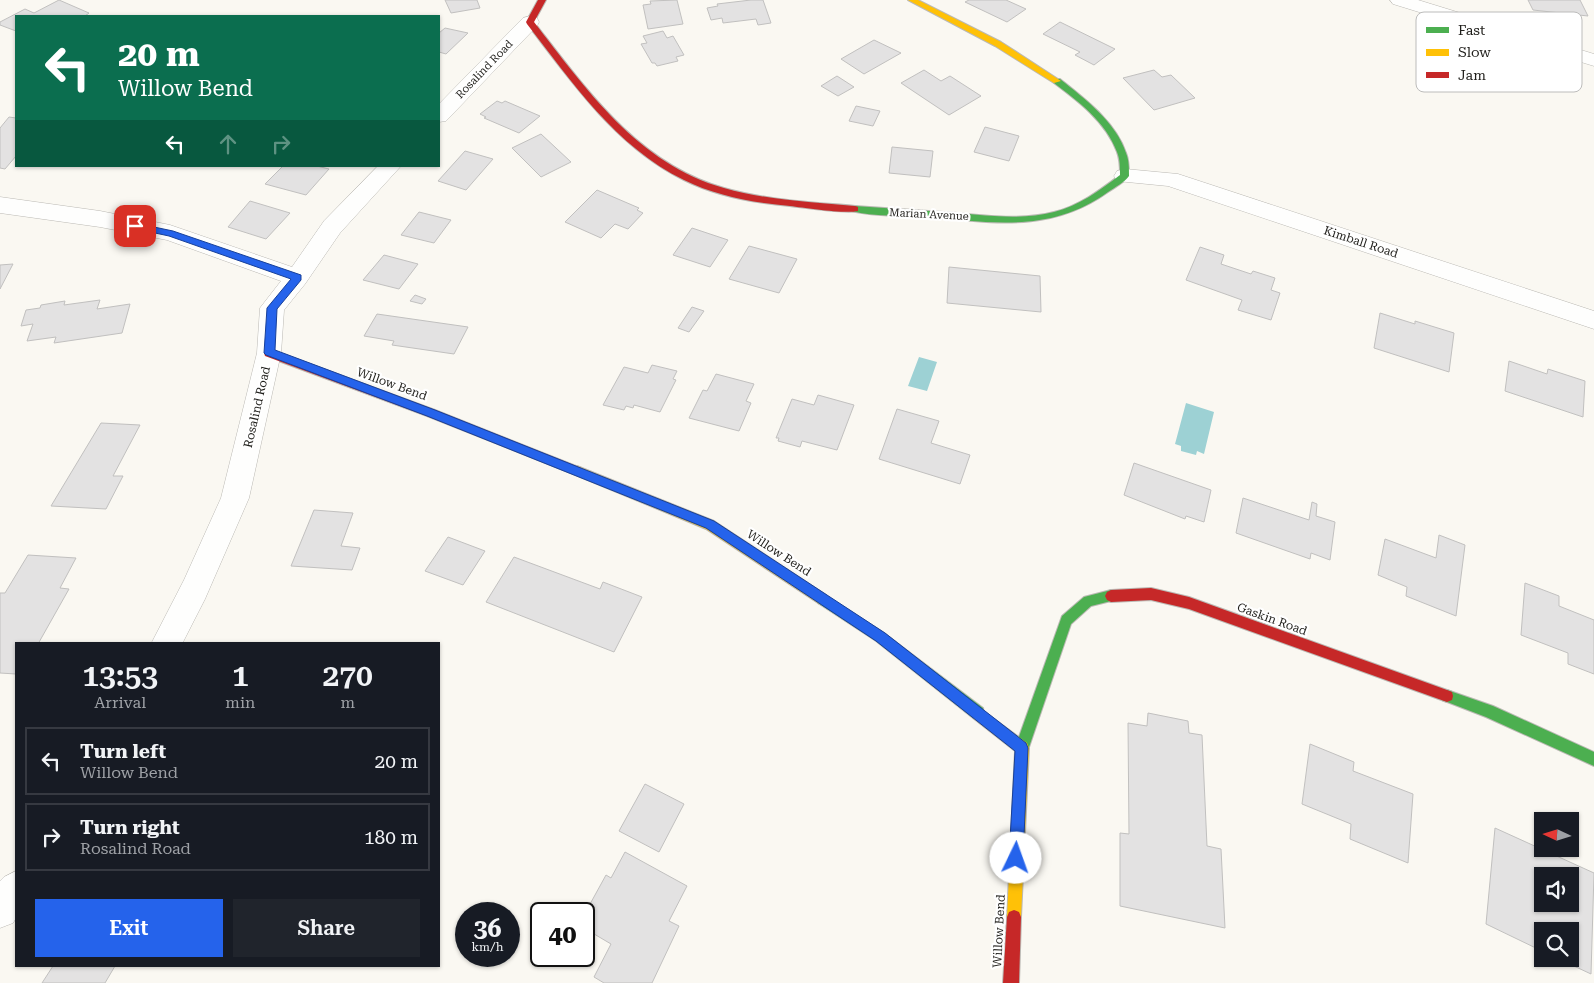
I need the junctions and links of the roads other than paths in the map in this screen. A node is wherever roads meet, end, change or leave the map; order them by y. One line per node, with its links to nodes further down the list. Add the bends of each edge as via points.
1 (542, 0): 5 (street)
2 (912, 0): 10 (street, via 1009,50 1070,91 1101,118 1122,151)
3 (1399, 0): 4 (street)
4 (1438, 12)
5 (530, 22): 8 (street, Rosalind Road); 10 (street, Marian Avenue, via 608,120 631,143 669,170 707,187 743,197 865,211 1000,219 1045,218 1074,209 1103,194)
6 (1582, 56): 7 (street)
7 (1594, 60)
8 (440, 115)
9 (389, 167): 12 (street, Rosalind Road, via 332,227)
10 (1125, 176): 13 (street, Kimball Road, via 1170,179)
11 (0, 205): 12 (street, via 170,233)
12 (297, 278): 14 (street, Rosalind Road, via 272,308)
13 (1594, 320)
14 (270, 353): 15 (street, Rosalind Road, via 235,498 195,589); 16 (street, Willow Bend, via 710,524 880,637)
15 (167, 642)
16 (1022, 748): 17 (street, Gaskin Road, via 1066,620 1088,601 1117,594 1151,594 1189,603 1488,711); 20 (street, Willow Bend)
17 (1594, 759)
18 (15, 890): 19 (street)
19 (0, 910)
20 (1010, 983)

